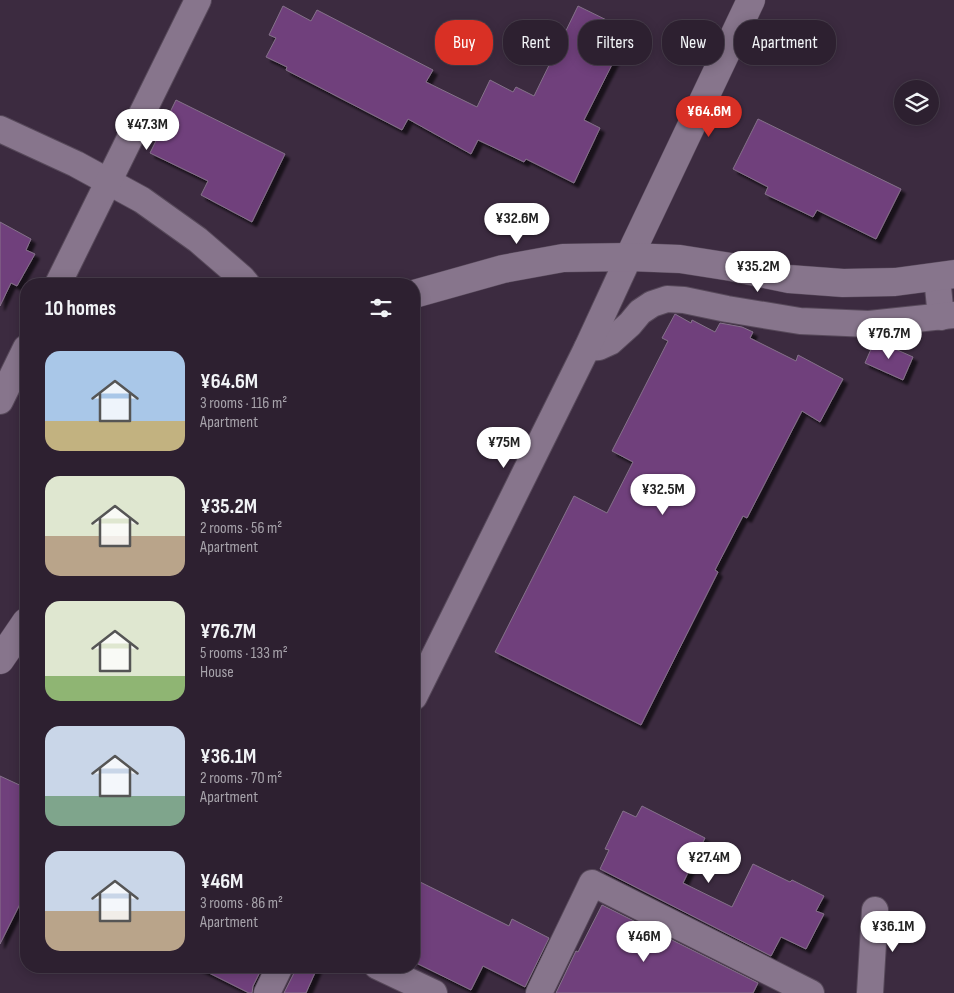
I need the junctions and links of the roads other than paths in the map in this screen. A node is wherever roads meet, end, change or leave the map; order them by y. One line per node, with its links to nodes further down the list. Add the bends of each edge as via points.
1 (198, 0): 4 (street)
2 (751, 0): 5 (street)
3 (0, 129): 4 (street)
4 (108, 182): 7 (street); 8 (street, via 142,200 198,240)
5 (629, 257): 6 (street, via 680,259 788,279 844,283); 9 (street, via 563,258 503,269); 11 (street)
6 (946, 276): 10 (street)
7 (61, 278)
8 (242, 278)
9 (420, 292)
10 (947, 316): 11 (street, via 869,324 800,321 667,299 640,312 610,342)
11 (587, 348): 16 (street)
12 (20, 360): 13 (street)
13 (0, 401)
14 (20, 631): 15 (street)
15 (0, 660)
16 (420, 686)
17 (875, 910): 24 (street)
18 (277, 973): 20 (street)
19 (392, 973): 21 (street)
20 (267, 993)
21 (434, 993)
22 (539, 993): 23 (street, via 592,883)
23 (811, 993)
24 (870, 993)

